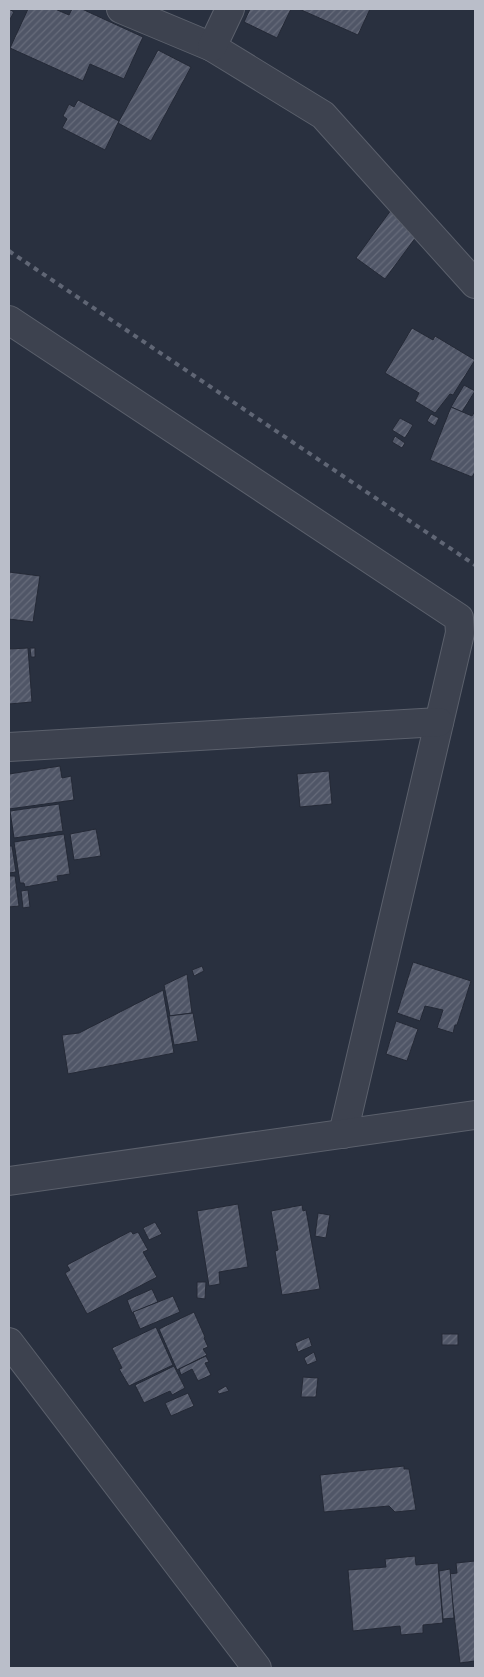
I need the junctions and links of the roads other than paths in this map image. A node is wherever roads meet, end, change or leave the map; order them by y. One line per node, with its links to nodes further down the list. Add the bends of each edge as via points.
1 (121, 9): 3 (street)
2 (230, 9): 3 (street)
3 (212, 47): 4 (street, via 323,115)
4 (475, 284)
5 (9, 320): 6 (street, via 460,618 460,633)
6 (439, 722): 7 (street); 9 (street)
7 (9, 747)
8 (475, 1115): 9 (street)
9 (343, 1134): 10 (street)
10 (9, 1181)
11 (9, 1342): 12 (street)
12 (257, 1668)

